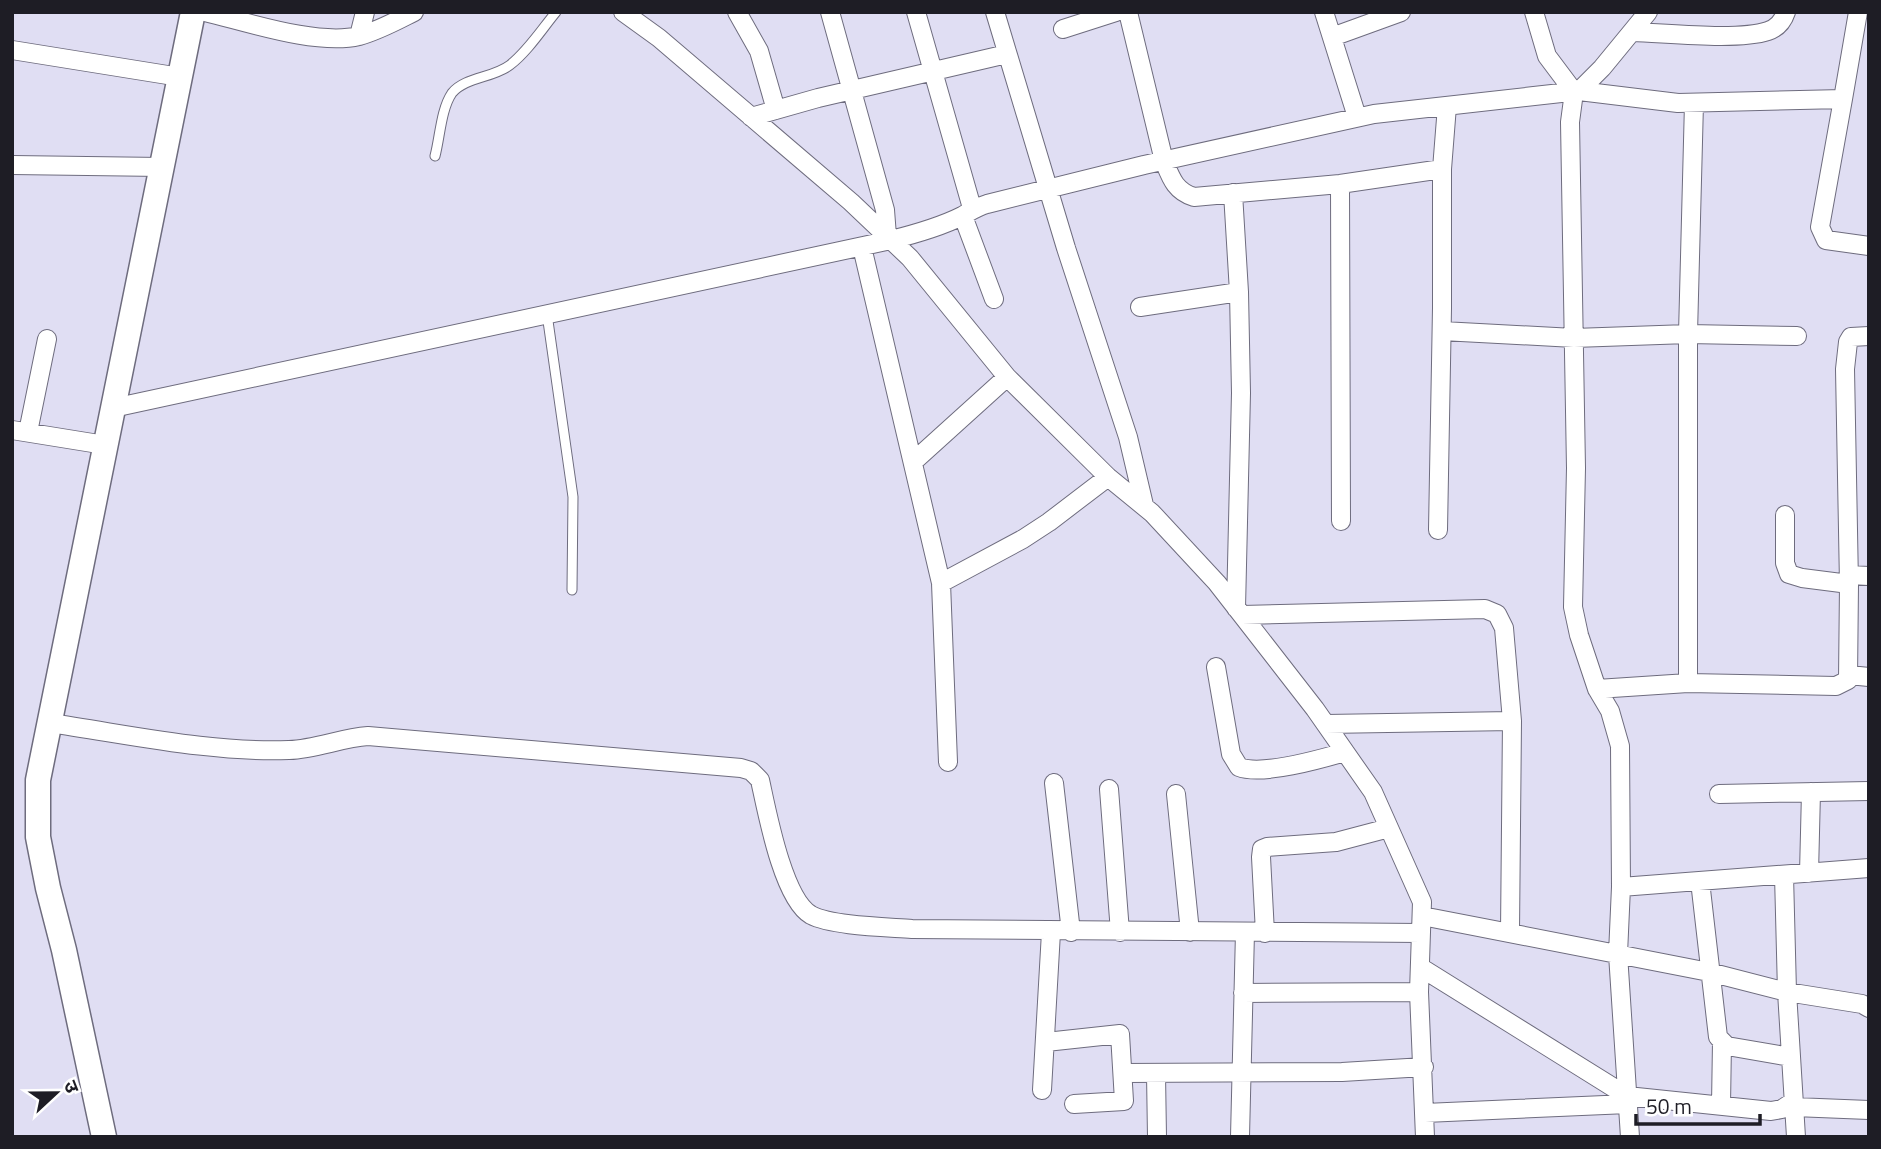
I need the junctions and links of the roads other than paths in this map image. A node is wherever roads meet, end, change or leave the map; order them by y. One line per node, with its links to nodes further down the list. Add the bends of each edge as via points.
1 (193, 12): 27 (street)
2 (205, 12): 19 (street)
3 (365, 12): 22 (street)
4 (414, 12): 22 (street)
5 (556, 12): 36 (lane, via 510,65 453,92)
6 (623, 12): 34 (street)
7 (737, 12): 33 (street, via 759,51)
8 (830, 12): 28 (street)
9 (916, 12): 26 (street)
10 (995, 12): 25 (street)
11 (1116, 12): 20 (street)
12 (1128, 12): 37 (street)
13 (1324, 12): 23 (street)
14 (1401, 12): 23 (street)
15 (1534, 12): 29 (street, via 1547,56)
16 (1648, 12): 21 (street)
17 (1786, 12): 21 (street, via 1777,26 1758,33)
18 (1858, 12): 30 (street)
19 (282, 21): 22 (street, via 313,36)
20 (1063, 29)
21 (1633, 32): 29 (street)
22 (359, 36)
23 (1332, 37): 35 (street)
24 (12, 50): 27 (street)
25 (1007, 54): 26 (street); 42 (street)
26 (934, 71): 28 (street); 44 (street)
27 (180, 77): 39 (street)
28 (852, 90): 33 (street); 45 (street)
29 (1576, 92): 31 (street); 32 (street); 56 (street, via 1570,122)
30 (1843, 99): 31 (street); 46 (street, via 1821,233 1833,243)
31 (1695, 103): 53 (street)
32 (1447, 106): 35 (street); 40 (street)
33 (776, 110): 34 (street)
34 (751, 117): 45 (street)
35 (1357, 117): 37 (street)
36 (435, 156)
37 (1164, 160): 42 (street); 43 (street, via 1173,183 1185,194)
38 (12, 165): 39 (street)
39 (162, 167): 59 (street)
40 (1442, 169): 41 (street); 52 (street)
41 (1340, 184): 43 (street); 66 (street)
42 (1049, 189): 44 (street); 64 (street, via 1128,437)
43 (1233, 193): 48 (street)
44 (967, 212): 45 (street); 49 (street)
45 (889, 238): 47 (street); 58 (street)
46 (1869, 246)
47 (862, 247): 51 (street); 62 (street)
48 (1239, 292): 50 (street); 72 (street)
49 (994, 299)
50 (1140, 307)
51 (547, 314): 59 (street); 71 (lane, via 573,497)
52 (1442, 331): 56 (street); 67 (street)
53 (1688, 334): 54 (street); 56 (street); 78 (street)
54 (1797, 336)
55 (1869, 337): 69 (street, via 1851,337 1845,369)
56 (1574, 338): 79 (street, via 1573,607)
57 (47, 339): 60 (street)
58 (1007, 377): 62 (street); 63 (street)
59 (113, 408): 61 (street)
60 (20, 431): 61 (street)
61 (105, 445): 81 (street)
62 (913, 462): 70 (street)
63 (1108, 477): 64 (street); 70 (street, via 1023,539)
64 (1144, 505): 72 (street)
65 (1785, 515): 69 (street, via 1789,574)
66 (1341, 521)
67 (1438, 530)
68 (1869, 576): 69 (street)
69 (1849, 580): 73 (street)
70 (941, 583): 84 (street)
71 (572, 590)
72 (1239, 612): 80 (street, via 1492,611 1504,628); 82 (street)
73 (1850, 635): 74 (street); 76 (street)
74 (1869, 635)
75 (1216, 667): 83 (street, via 1231,754 1239,767 1252,770 1298,764)
76 (1849, 675): 77 (street); 78 (street, via 1836,686)
77 (1869, 677)
78 (1688, 682): 79 (street)
79 (1597, 689): 96 (street, via 1610,711 1620,746)
80 (1511, 721): 82 (street); 103 (street)
81 (49, 723): 98 (street, via 263,751 368,736 741,768 760,780 783,870 792,893 811,915 912,929); 126 (street, via 38,780 38,837)
82 (1326, 724): 83 (street)
83 (1345, 752): 91 (street, via 1373,792)
84 (948, 762)
85 (1054, 783): 99 (street)
86 (1109, 789): 100 (street)
87 (1869, 791): 88 (street)
88 (1811, 792): 90 (street); 93 (street)
89 (1176, 794): 101 (street)
90 (1720, 794)
91 (1389, 828): 97 (street, via 1422,902); 104 (street, via 1336,842 1262,849)
92 (1869, 868): 93 (street)
93 (1809, 873): 94 (street)
94 (1784, 875): 95 (street); 109 (street)
95 (1700, 881): 96 (street); 107 (street)
96 (1620, 887): 105 (street)
97 (1421, 924): 103 (street); 104 (street); 106 (street)
98 (1051, 932): 99 (street); 112 (street)
99 (1071, 932): 100 (street)
100 (1120, 932): 101 (street)
101 (1190, 932): 102 (street)
102 (1245, 932): 104 (street); 110 (street)
103 (1510, 932): 105 (street)
104 (1265, 933)
105 (1618, 954): 107 (street); 120 (street)
106 (1420, 967): 108 (street); 120 (street)
107 (1709, 972): 109 (street); 113 (street, via 1716,1031)
108 (1419, 992): 110 (street); 115 (street)
109 (1787, 992): 111 (street); 114 (street)
110 (1243, 993): 117 (street)
111 (1869, 1008)
112 (1046, 1042): 116 (street, via 1120,1034); 119 (street)
113 (1722, 1042): 114 (street); 123 (street)
114 (1791, 1057): 122 (street)
115 (1424, 1067): 117 (street); 125 (street)
116 (1124, 1073): 118 (street); 121 (street, via 1124,1101)
117 (1241, 1073): 118 (street); 128 (street)
118 (1156, 1074): 127 (street)
119 (1042, 1090)
120 (1627, 1100): 123 (street); 125 (street); 130 (street)
121 (1074, 1104)
122 (1794, 1104): 123 (street, via 1771,1111); 124 (street); 131 (street)
123 (1721, 1105)
124 (1869, 1110)
125 (1425, 1113): 129 (street)
126 (104, 1137)
127 (1157, 1137)
128 (1240, 1137)
129 (1425, 1137)
130 (1630, 1137)
131 (1796, 1137)

